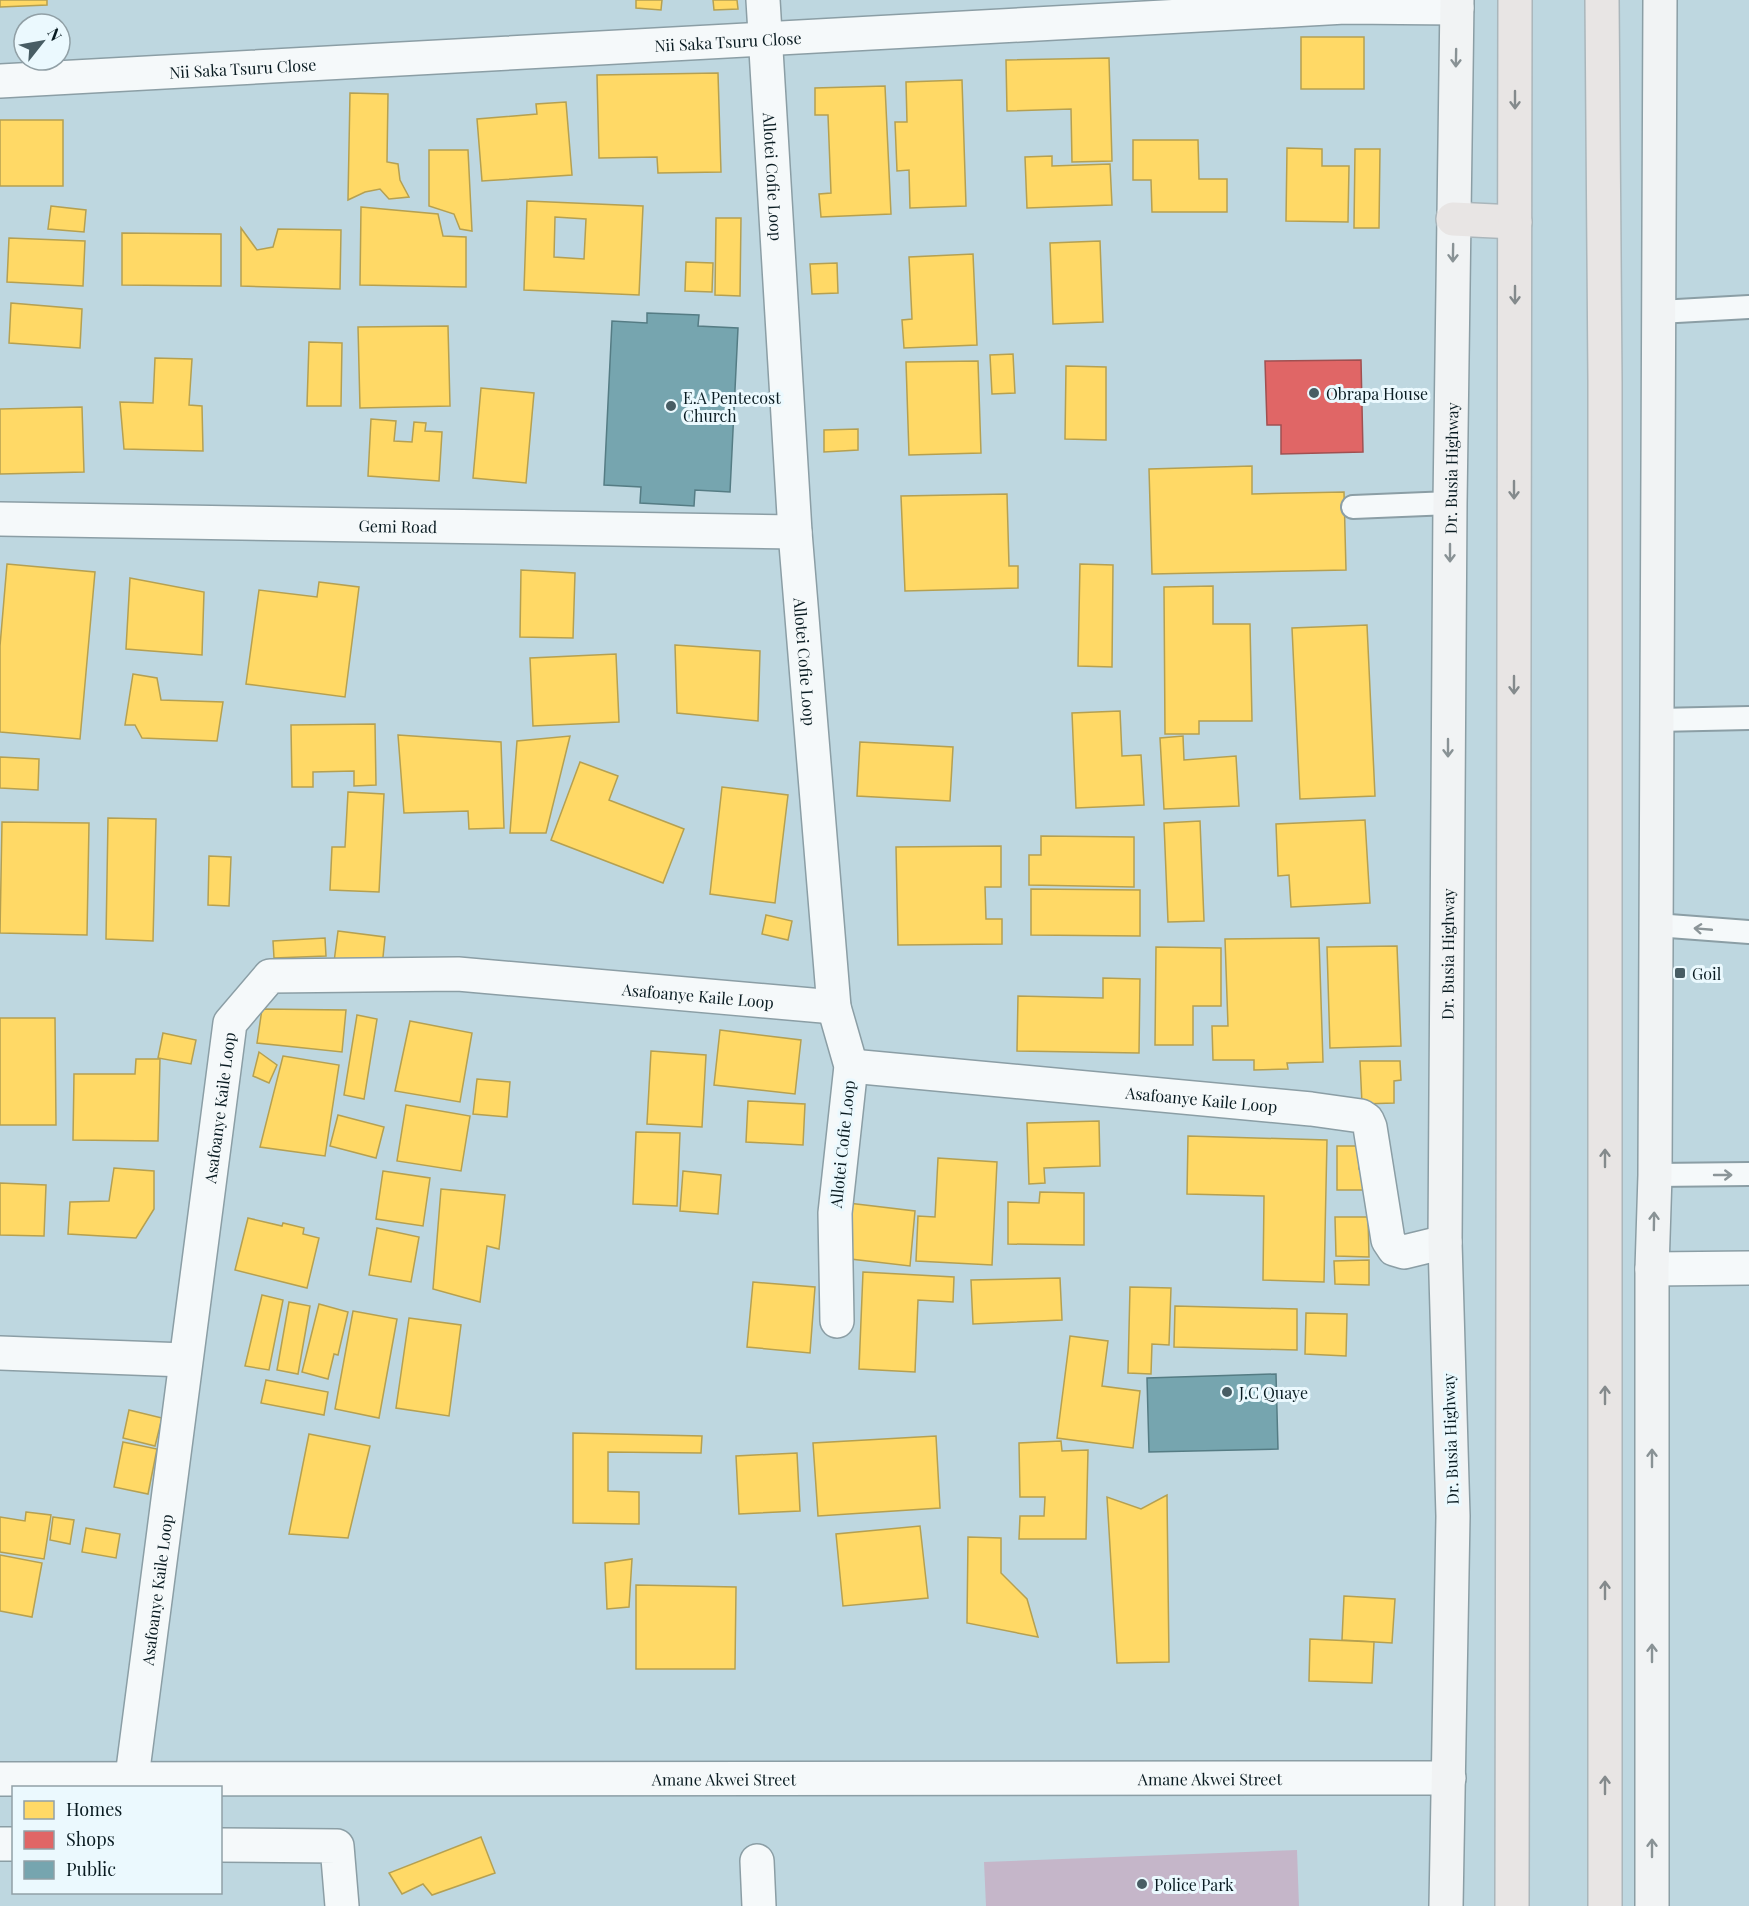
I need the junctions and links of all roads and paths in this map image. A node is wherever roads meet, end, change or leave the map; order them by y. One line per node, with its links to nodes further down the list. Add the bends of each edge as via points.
1 (763, 0): 6 (street, Allotei Cofie Loop)
2 (1515, 0): 9 (highway, one-way to 9)
3 (1602, 0): 39 (highway, one-way to 3)
4 (1660, 0): 11 (street)
5 (1457, 4): 6 (street, Nii Saka Tsuru Close); 8 (street, Dr. Busia Highway, one-way to 8)
6 (766, 38): 7 (street, Nii Saka Tsuru Close); 15 (street, Allotei Cofie Loop)
7 (0, 81)
8 (1453, 219): 9 (highway); 12 (street, Dr. Busia Highway, one-way to 12)
9 (1515, 222): 38 (highway, one-way to 38)
10 (1749, 307): 11 (lane)
11 (1659, 312): 17 (street)
12 (1450, 503): 13 (lane); 24 (street, Dr. Busia Highway, one-way to 24)
13 (1353, 507)
14 (0, 519): 15 (street, Gemi Road)
15 (795, 532): 20 (street, Allotei Cofie Loop)
16 (1749, 718): 17 (lane)
17 (1657, 720): 18 (street)
18 (1656, 925): 19 (lane, one-way to 18); 23 (street)
19 (1749, 932)
20 (834, 1007): 21 (street, Allotei Cofie Loop); 29 (street, Asafoanye Kaile Loop, via 458,974 270,976 230,1023)
21 (851, 1066): 24 (street, Asafoanye Kaile Loop, via 1361,1116 1370,1127 1388,1240 1394,1249 1404,1252); 27 (street, Allotei Cofie Loop, via 835,1213)
22 (1749, 1174): 23 (lane, one-way to 22)
23 (1655, 1175): 26 (street, one-way to 23)
24 (1445, 1242): 31 (street, Dr. Busia Highway, via 1453,1516)
25 (1749, 1268): 26 (street)
26 (1652, 1269): 40 (street, one-way to 26)
27 (837, 1321)
28 (0, 1353): 29 (street)
29 (185, 1360): 30 (street, Asafoanye Kaile Loop)
30 (132, 1778): 31 (street, Amane Akwei Street); 32 (street, Amane Akwei Street)
31 (1449, 1778): 37 (street, Dr. Busia Highway)
32 (0, 1779)
33 (222, 1845): 35 (street, via 338,1846)
34 (757, 1861): 36 (street)
35 (342, 1906)
36 (759, 1906)
37 (1446, 1906)
38 (1512, 1906)
39 (1605, 1906)
40 (1652, 1906)

